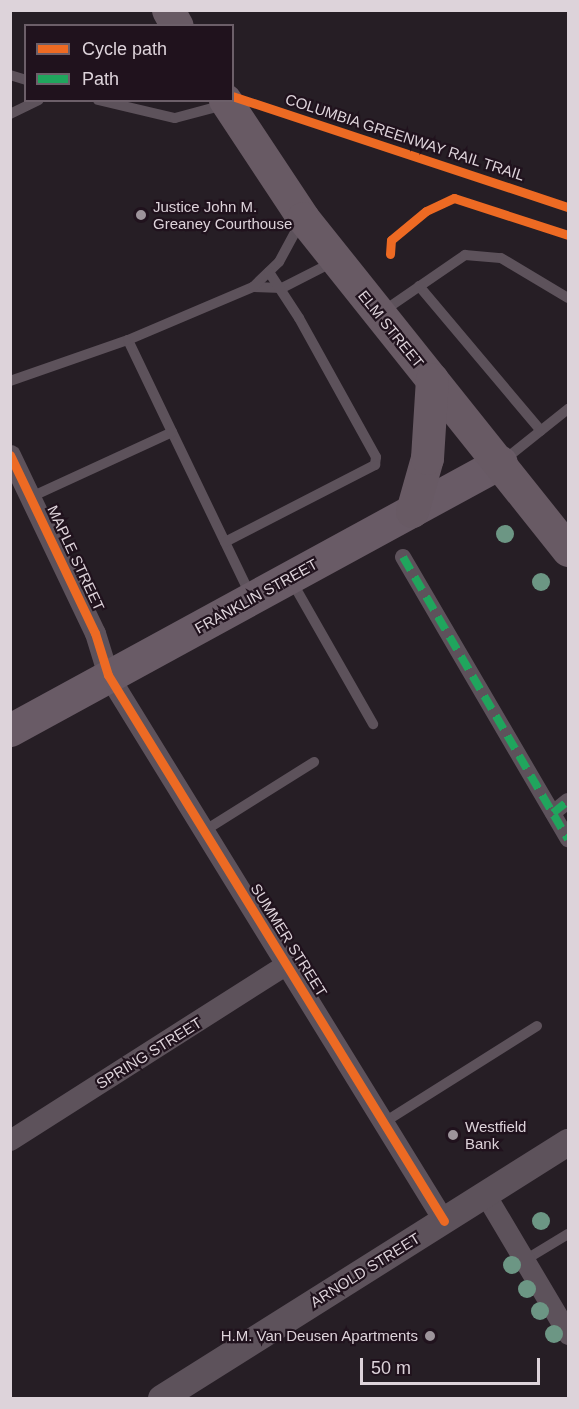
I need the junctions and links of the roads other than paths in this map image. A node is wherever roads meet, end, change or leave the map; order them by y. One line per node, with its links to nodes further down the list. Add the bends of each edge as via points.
1 (168, 10): 2 (highway)
2 (176, 24)
3 (35, 102): 6 (lane)
4 (107, 102): 5 (lane, via 175,118)
5 (226, 102): 7 (highway, ELM STREET)
6 (10, 114)
7 (303, 218): 8 (highway, ELM STREET); 9 (lane)
8 (336, 260): 12 (lane); 14 (highway, ELM STREET)
9 (268, 272): 11 (lane); 12 (lane)
10 (419, 286): 13 (lane, via 465,255 501,258); 14 (lane); 19 (lane)
11 (253, 287): 12 (lane); 15 (lane)
12 (282, 288): 25 (lane, via 376,457 375,465)
13 (568, 298)
14 (379, 314): 16 (highway, ELM STREET)
15 (128, 340): 17 (lane); 20 (lane)
16 (432, 379): 22 (highway, ELM STREET); 24 (highway, via 427,458)
17 (10, 381)
18 (568, 409): 19 (lane)
19 (541, 431): 22 (lane)
20 (172, 432): 23 (lane); 25 (lane)
21 (10, 455): 23 (street, MAPLE STREET)
22 (501, 462): 24 (main road, FRANKLIN STREET); 26 (highway, ELM STREET)
23 (31, 497): 30 (street, MAPLE STREET, via 95,633)
24 (412, 511): 28 (main road, FRANKLIN STREET)
25 (225, 542): 29 (lane)
26 (568, 550)
27 (403, 557): 35 (street)
28 (290, 577): 29 (main road, FRANKLIN STREET); 31 (lane)
29 (252, 598): 30 (main road, FRANKLIN STREET)
30 (108, 675): 32 (main road, FRANKLIN STREET); 36 (street, SUMMER STREET)
31 (373, 724)
32 (10, 730)
33 (314, 762): 36 (lane)
34 (568, 801): 35 (street)
35 (553, 813): 37 (street)
36 (204, 831): 38 (street, SUMMER STREET)
37 (568, 839)
38 (286, 964): 40 (street, SUMMER STREET); 41 (street, SPRING STREET)
39 (537, 1026): 40 (lane)
40 (383, 1123): 44 (street, SUMMER STREET)
41 (10, 1140)
42 (568, 1142): 43 (street, ARNOLD STREET)
43 (485, 1194): 44 (street, ARNOLD STREET); 46 (street)
44 (444, 1221): 48 (street, ARNOLD STREET)
45 (568, 1234): 46 (lane)
46 (525, 1260): 47 (street)
47 (568, 1334)
48 (162, 1398)

